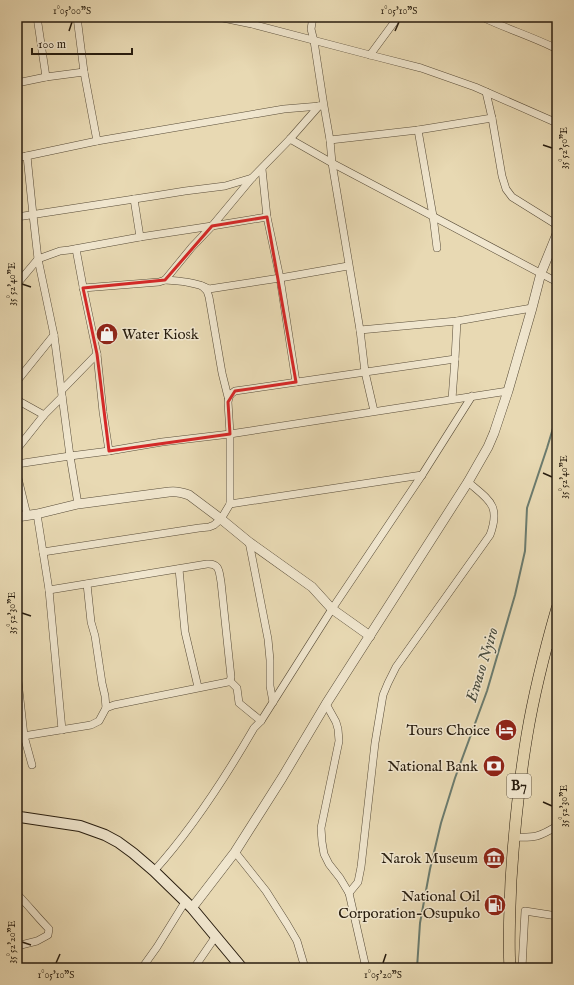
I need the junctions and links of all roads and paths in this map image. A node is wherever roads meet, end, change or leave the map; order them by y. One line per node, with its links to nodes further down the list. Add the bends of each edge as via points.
1 (37, 17): 11 (street)
2 (77, 17): 10 (street)
3 (218, 17): 7 (street)
4 (313, 17): 7 (street, via 311,29)
5 (398, 17): 9 (street)
6 (482, 17): 8 (street)
7 (314, 41): 9 (street); 14 (street)
8 (557, 49)
9 (370, 56): 13 (street, via 422,68)
10 (84, 72): 11 (street); 20 (street)
11 (46, 77): 12 (street)
12 (17, 83)
13 (486, 92): 15 (street); 16 (street)
14 (321, 106): 18 (street); 19 (street); 20 (street, via 284,109)
15 (492, 118): 17 (street); 31 (street, via 506,189 512,197)
16 (557, 123)
17 (418, 130): 19 (street); 29 (street)
18 (290, 139): 23 (street); 24 (street)
19 (330, 140): 23 (street)
20 (96, 141): 21 (street)
21 (28, 156): 22 (street); 27 (street)
22 (17, 158)
23 (332, 163): 29 (street); 38 (street)
24 (262, 169): 25 (street); 28 (street)
25 (252, 178): 26 (street, via 225,186); 32 (street)
26 (134, 199): 27 (street); 34 (street)
27 (33, 215): 30 (street); 37 (street)
28 (267, 216): 32 (street); 40 (street)
29 (433, 216): 35 (street); 39 (street)
30 (17, 217)
31 (557, 225)
32 (212, 226): 34 (street); 41 (street)
33 (557, 234): 39 (street)
34 (140, 237): 36 (street)
35 (437, 248)
36 (76, 249): 37 (street, via 60,251); 45 (street)
37 (38, 259): 43 (street); 49 (street)
38 (348, 266): 40 (street); 48 (street)
39 (541, 273): 42 (street); 46 (street)
40 (280, 278): 44 (street, via 209,289); 54 (street)
41 (165, 280): 44 (street); 45 (street)
42 (557, 282)
43 (17, 284)
44 (202, 286): 58 (street, via 209,297)
45 (83, 288): 50 (street)
46 (532, 308): 47 (street); 55 (street)
47 (457, 321): 48 (street); 51 (street)
48 (360, 330): 52 (street)
49 (54, 335): 53 (street); 56 (street)
50 (97, 354): 56 (street); 65 (street)
51 (456, 359): 52 (street); 59 (street)
52 (365, 372): 54 (street); 61 (street)
53 (17, 381)
54 (296, 382): 58 (street, via 235,391)
55 (508, 391): 57 (street); 70 (street, via 488,447)
56 (62, 394): 62 (street); 66 (street)
57 (472, 396): 59 (street); 69 (street)
58 (228, 397): 63 (street)
59 (452, 399): 61 (street)
60 (17, 400): 62 (street)
61 (374, 411): 63 (street)
62 (44, 415): 64 (street)
63 (230, 434): 65 (street); 72 (street)
64 (17, 449)
65 (109, 451): 66 (street)
66 (70, 456): 67 (street); 71 (street)
67 (17, 464)
68 (17, 474): 74 (street)
69 (422, 474): 72 (street); 83 (street)
70 (468, 482): 84 (street); 102 (street, via 492,505 495,517 492,528 396,667 388,683 383,696 375,743 361,867 358,882)
71 (78, 504): 73 (street); 76 (street, via 178,491 188,495)
72 (230, 504): 76 (street)
73 (37, 514): 74 (street); 78 (street)
74 (27, 515): 75 (street)
75 (17, 517)
76 (221, 519): 77 (street); 78 (street, via 209,527)
77 (249, 542): 83 (street, via 312,587); 89 (street, via 268,639)
78 (43, 552): 81 (street)
79 (179, 569): 80 (street); 87 (street, via 212,564 218,568); 88 (street, via 185,632)
80 (87, 584): 81 (street); 91 (street)
81 (49, 590): 93 (street)
82 (557, 608): 85 (highway, B7)
83 (332, 609): 84 (street); 89 (street)
84 (370, 636): 90 (street)
85 (552, 645): 98 (highway, B7, via 535,696 527,734)
86 (17, 672): 94 (street)
87 (230, 681): 88 (street); 92 (street, via 237,688 238,703)
88 (198, 687): 91 (street)
89 (273, 702): 92 (street)
90 (326, 704): 99 (street); 102 (street, via 336,722 339,740 322,828 322,842 329,864)
91 (106, 708): 93 (street, via 99,721 91,726)
92 (261, 721): 100 (street, via 184,836)
93 (62, 730): 94 (street)
94 (21, 737): 95 (street)
95 (32, 765)
96 (18, 818): 100 (main road, via 80,826 105,835 133,853)
97 (557, 826): 98 (street, via 538,836)
98 (514, 837): 112 (highway, B7, via 509,934)
99 (235, 852): 103 (street); 110 (street, via 266,891 287,924 297,941)
100 (154, 871): 103 (main road)
101 (17, 894): 106 (street, via 49,930 48,936)
102 (349, 894): 111 (street)
103 (189, 905): 105 (main road); 107 (street)
104 (557, 916): 113 (street, via 525,912)
105 (216, 936): 108 (street); 109 (main road)
106 (17, 946)
107 (142, 968)
108 (194, 968)
109 (242, 968)
110 (305, 968)
111 (366, 968)
112 (510, 968)
113 (522, 968)

